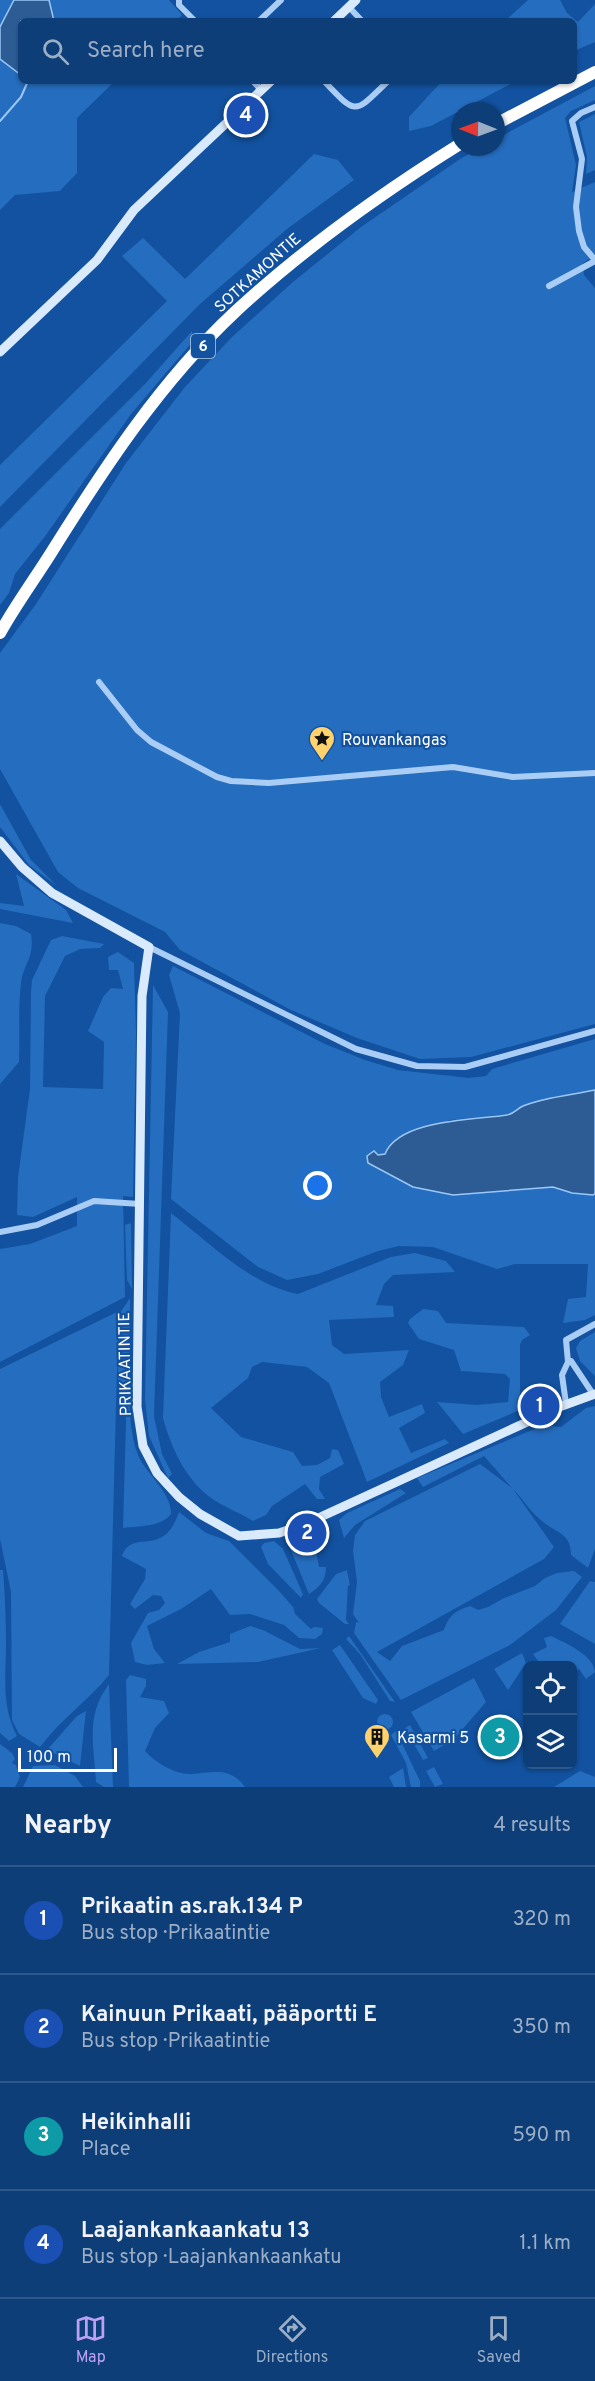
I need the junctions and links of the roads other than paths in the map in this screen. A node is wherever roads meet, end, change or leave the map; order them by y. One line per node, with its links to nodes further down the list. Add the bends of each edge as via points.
1 (179, 0): 5 (street)
2 (281, 0): 6 (street)
3 (356, 0): 4 (street)
4 (349, 7): 7 (street); 8 (street)
5 (192, 18)
6 (262, 18)
7 (337, 18)
8 (359, 18)
9 (595, 72): 10 (highway)
10 (577, 81)
11 (256, 84): 16 (street)
12 (268, 84): 16 (street)
13 (327, 84): 14 (street, via 347,106 355,109)
14 (385, 84)
15 (572, 84): 18 (highway)
16 (261, 90): 22 (street, via 134,210 96,260)
17 (595, 107): 20 (street, via 581,112 572,121 582,159 577,186 578,220 584,247)
18 (505, 119)
19 (451, 150): 23 (highway, SOTKAMONTIE / 6, via 319,240 226,321 171,382 111,461)
20 (595, 261): 21 (street)
21 (549, 286)
22 (0, 352)
23 (12, 612): 24 (highway, SOTKAMONTIE / 6); 25 (highway, SOTKAMONTIE / 6)
24 (0, 624)
25 (0, 633)
26 (99, 682): 27 (street, via 151,742 231,781 269,783 453,767 513,777)
27 (595, 773)
28 (0, 841): 29 (street, via 52,893)
29 (148, 947): 30 (street, via 356,1049 417,1066 465,1067); 31 (street, PRIKAATINTIE, via 142,996)
30 (595, 1031)
31 (140, 1204): 32 (street, via 94,1201 37,1225); 36 (street, PRIKAATINTIE, via 137,1407 144,1446 157,1473 179,1497 239,1536 279,1533 303,1525)
32 (0, 1232)
33 (595, 1324): 34 (street, via 566,1340)
34 (568, 1362): 35 (street, via 579,1369); 36 (street, via 562,1375)
35 (594, 1394): 36 (street, PRIKAATINTIE)
36 (566, 1404)

